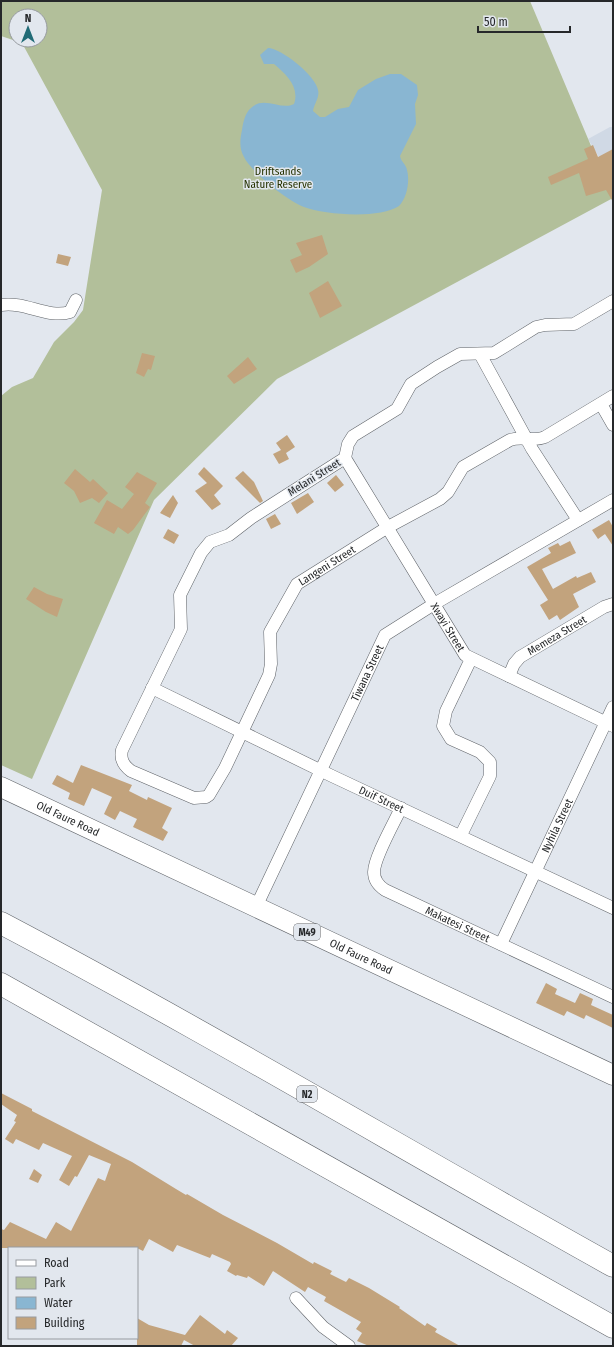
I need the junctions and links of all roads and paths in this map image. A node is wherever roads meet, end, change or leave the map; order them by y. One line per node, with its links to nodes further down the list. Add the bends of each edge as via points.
1 (76, 300): 3 (street, via 70,312 59,315 26,306)
2 (613, 301): 4 (street, Melani Street, via 574,324 536,327 499,351)
3 (1, 306)
4 (480, 354): 8 (street); 9 (street, Melani Street, via 460,354 413,382 397,409 352,438)
5 (613, 396): 6 (street, Langeni Street)
6 (601, 404): 7 (street); 8 (street, Langeni Street, via 545,437)
7 (613, 425)
8 (527, 439): 11 (street); 12 (street, Langeni Street, via 510,440 465,465 445,496)
9 (345, 458): 12 (street, Xwayi Street); 17 (street, Melani Street, via 229,535 207,545 194,564 181,593 181,629)
10 (613, 500): 11 (street, Tiwana Street)
11 (578, 520): 13 (street, Tiwana Street)
12 (388, 527): 13 (street, Xwayi Street); 20 (street, Langeni Street, via 297,584 271,629 269,675)
13 (434, 604): 15 (street, Xwayi Street, via 460,649); 22 (street, Tiwana Street, via 385,635)
14 (613, 604): 16 (street, Memeza Street, via 520,657)
15 (471, 659): 16 (street, Xwayi Street); 25 (street, via 446,711 443,726 451,739 480,752 490,762 490,776)
16 (509, 676): 19 (street, Xwayi Street)
17 (152, 688): 20 (street, Duif Street); 21 (street, Melani Street, via 122,750)
18 (613, 708): 19 (street, Nyhila Street)
19 (609, 724): 26 (street, Nyhila Street)
20 (242, 731): 21 (street, Langeni Street, via 212,791 206,797 194,798 131,771); 22 (street, Duif Street)
21 (123, 762)
22 (321, 770): 24 (street, Duif Street); 27 (street, Tiwana Street)
23 (1, 787): 27 (main road, Old Faure Road / M49)
24 (401, 808): 25 (street, Duif Street); 30 (street, Makatesi Street, via 376,863 375,877 379,886)
25 (461, 835): 26 (street, Duif Street)
26 (535, 872): 28 (street, Duif Street); 30 (street, Nyhila Street)
27 (256, 907): 33 (main road, Old Faure Road / M49)
28 (613, 908)
29 (1, 923): 34 (highway, N2)
30 (501, 944): 32 (street, Makatesi Street)
31 (1, 984): 36 (highway)
32 (613, 997)
33 (613, 1075)
34 (613, 1266)
35 (296, 1298): 37 (street, via 323,1327)
36 (613, 1327)
37 (349, 1346)

